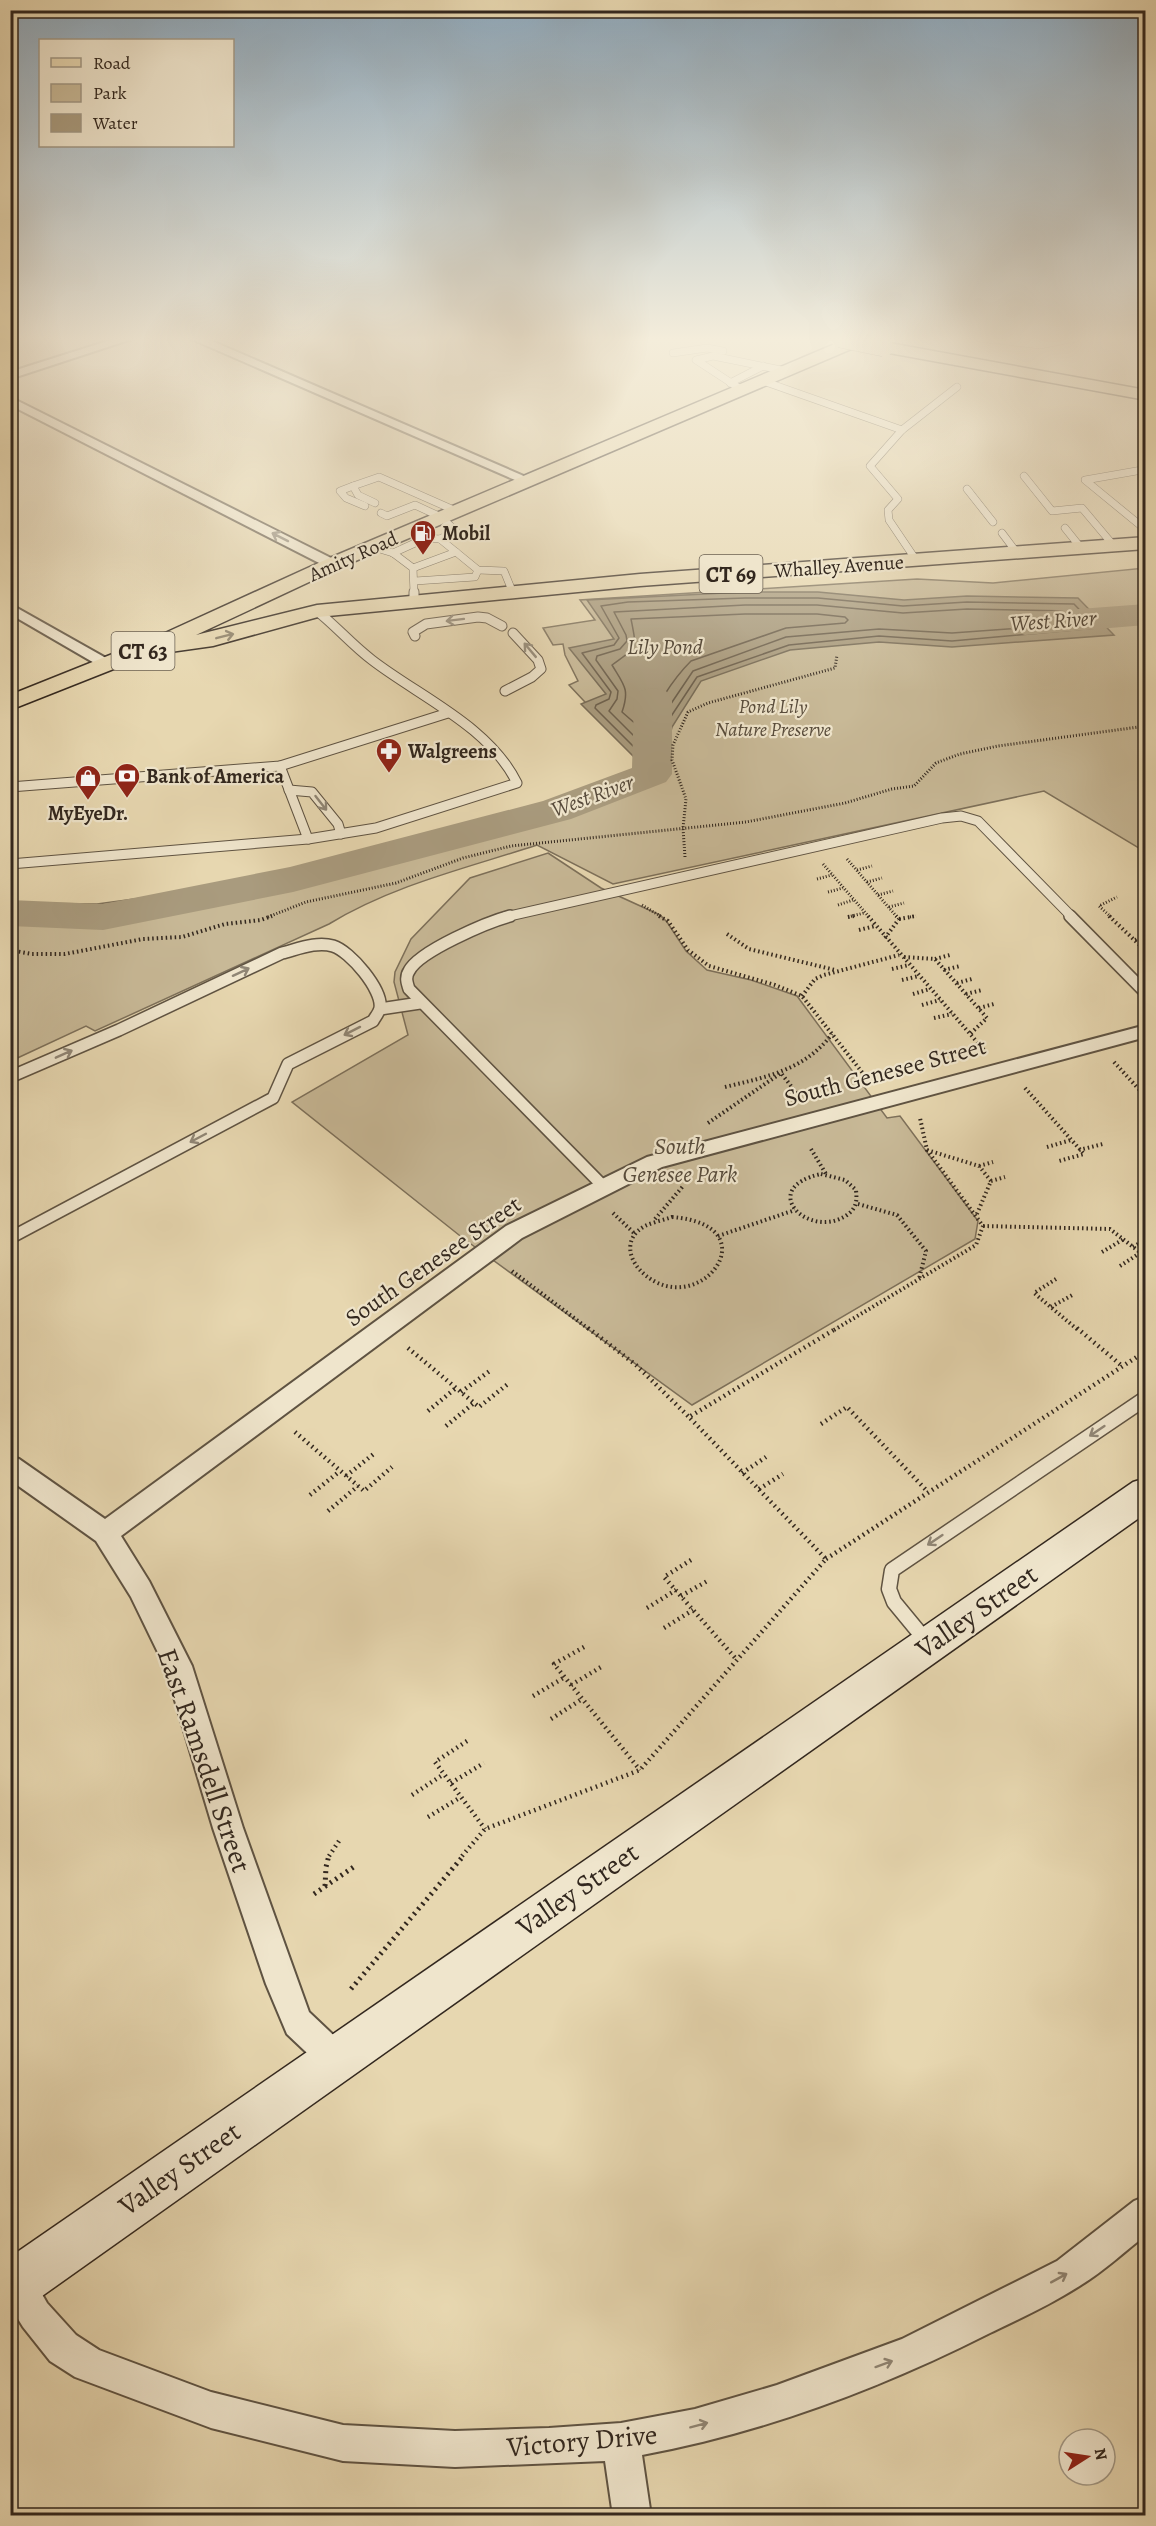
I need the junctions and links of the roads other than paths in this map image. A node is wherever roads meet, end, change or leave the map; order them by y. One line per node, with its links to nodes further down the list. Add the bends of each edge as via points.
1 (119, 456): 29 (street, one-way to 1)
2 (470, 456): 8 (street)
3 (581, 456): 8 (main road, Amity Road / CT 63)
4 (879, 456): 28 (lane, via 870,466 898,499 888,510 890,520)
5 (1146, 473): 18 (lane, via 1142,470 1085,480)
6 (1024, 476): 22 (lane, via 1054,514 1082,508)
7 (371, 480): 9 (lane); 11 (lane, via 366,488); 15 (lane, via 380,477)
8 (527, 480): 15 (main road, Amity Road / CT 63)
9 (353, 486): 12 (lane, via 358,495); 13 (lane, via 340,491)
10 (967, 489): 16 (lane)
11 (384, 499)
12 (375, 502)
13 (365, 506)
14 (381, 513): 15 (lane, via 387,516 415,505)
15 (449, 514): 20 (lane, via 446,524 456,531); 23 (main road, Amity Road / CT 63)
16 (993, 522)
17 (1065, 528): 24 (lane)
18 (1146, 530)
19 (1002, 533): 27 (lane)
20 (440, 539): 25 (lane); 26 (lane, via 426,538)
21 (1146, 543): 22 (main road, Whalley Avenue / CT 69)
22 (1114, 546): 24 (main road, Whalley Avenue / CT 69)
23 (373, 547): 26 (lane); 29 (main road, Amity Road / CT 63)
24 (1081, 548): 27 (main road, Whalley Avenue / CT 69)
25 (456, 552): 30 (lane); 31 (lane)
26 (393, 553): 30 (lane)
27 (1017, 553): 28 (main road, Whalley Avenue / CT 69)
28 (916, 560): 34 (main road, Whalley Avenue / CT 69)
29 (332, 564): 33 (main road, Amity Road / CT 63)
30 (413, 568): 32 (lane)
31 (478, 570): 32 (lane, via 475,577); 34 (lane, via 504,571)
32 (415, 581): 35 (lane)
33 (273, 593): 37 (main road, Whalley Avenue / CT 69); 41 (main road, Whalley Avenue / CT 63)
34 (513, 593): 35 (main road, Whalley Avenue / CT 69)
35 (414, 602): 37 (main road, Whalley Avenue / CT 69)
36 (10, 608): 42 (street)
37 (317, 611): 41 (main road, Whalley Avenue / CT 63, one-way to 37, via 213,639); 45 (lane, via 372,660)
38 (502, 626): 40 (lane, one-way to 40, via 487,618 468,618 426,624 413,632)
39 (513, 633): 43 (lane, one-way to 39, via 542,669)
40 (415, 636)
41 (147, 649): 42 (main road, Whalley Avenue / CT 63)
42 (108, 665): 44 (main road, Whalley Avenue / CT 63)
43 (505, 691)
44 (10, 703)
45 (448, 713): 46 (lane); 49 (lane, via 514,772 517,783 375,828)
46 (280, 766): 47 (lane); 48 (lane)
47 (10, 787)
48 (290, 790): 49 (lane, one-way to 49, via 312,792 338,824); 50 (lane)
49 (341, 834): 50 (lane)
50 (308, 839): 51 (lane)
51 (10, 864)
52 (1146, 993): 53 (lane, via 978,821 961,816 508,916 424,956 410,967 406,978 410,992)
53 (420, 1003): 54 (lane); 57 (lane)
54 (380, 1009): 56 (lane, one-way to 54, via 282,953 311,946 334,946 350,957 365,973); 58 (lane, one-way to 58, via 373,1021 288,1064 273,1098)
55 (1146, 1030): 57 (street, South Genesee Street, via 655,1162)
56 (10, 1077)
57 (604, 1187): 62 (street, South Genesee Street, via 514,1232)
58 (10, 1238)
59 (1146, 1398): 63 (lane, one-way to 63, via 892,1570 889,1589 894,1602)
60 (10, 1466): 62 (street, East Ramsdell Street)
61 (1146, 1493): 63 (street, Valley Street)
62 (105, 1533): 64 (street, East Ramsdell Street, via 140,1589 178,1666 228,1828 298,2023)
63 (928, 1644): 64 (street, Valley Street)
64 (336, 2058): 66 (street, Valley Street)
65 (1146, 2213): 67 (street, Victory Drive, one-way to 65, via 694,2427 777,2403 910,2354 1069,2272)
66 (14, 2285): 67 (street, Victory Drive, via 63,2348 88,2364 211,2410 343,2443 455,2449)
67 (621, 2441): 68 (street)
68 (632, 2516)

